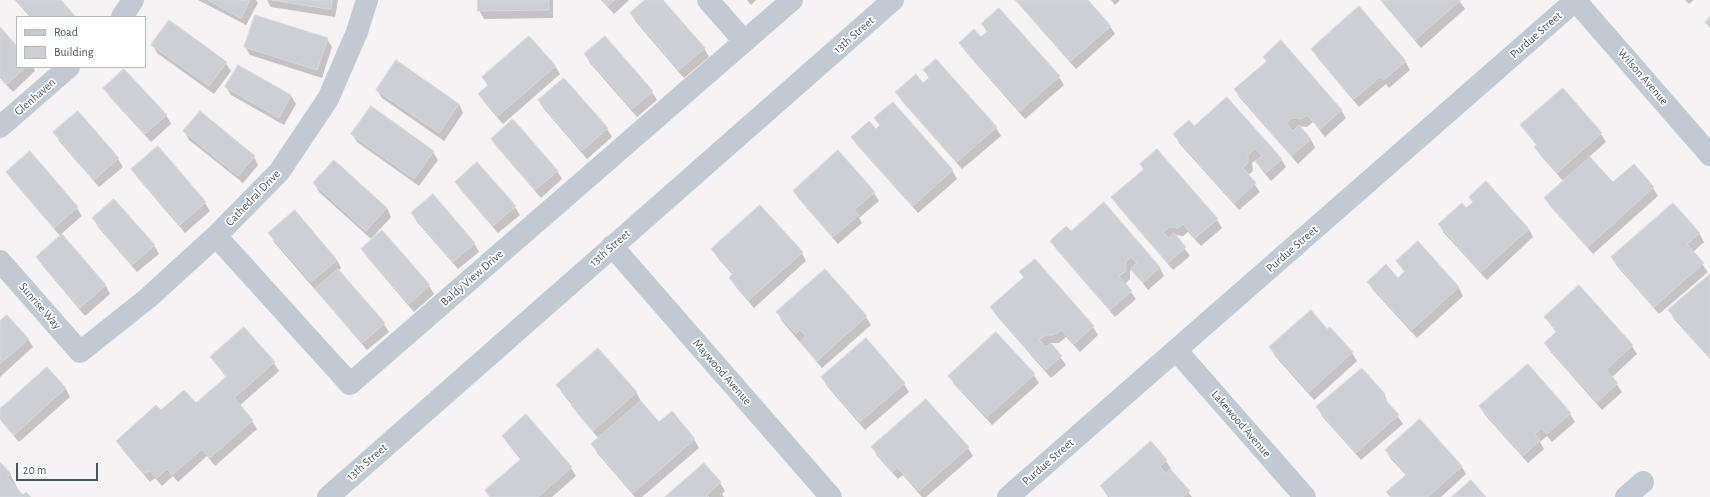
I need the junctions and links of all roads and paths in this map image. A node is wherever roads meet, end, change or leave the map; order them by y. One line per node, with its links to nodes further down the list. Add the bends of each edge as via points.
1 (133, 0): 7 (street)
2 (367, 0): 12 (street, Cathedral Drive, via 357,32 328,99 279,172)
3 (708, 0): 8 (street)
4 (792, 0): 8 (street)
5 (893, 0): 13 (street, 13th Street)
6 (1575, 0): 11 (street, Wilson Avenue); 15 (street, Purdue Street)
7 (123, 16)
8 (744, 41): 12 (street, Baldy View Drive, via 350,384)
9 (68, 68): 10 (street, Glenhaven)
10 (0, 127)
11 (1710, 155)
12 (216, 236): 16 (street, Cathedral Drive, via 148,298)
13 (612, 246): 18 (street, 13th Street); 19 (street, Maywood Avenue)
14 (0, 260): 16 (street, Sunrise Way)
15 (1176, 350): 20 (street, Purdue Street); 21 (street, Lakewood Avenue)
16 (80, 352)
17 (1643, 482): 22 (street)
18 (328, 497)
19 (831, 497)
20 (1008, 497)
21 (1306, 497)
22 (1626, 497)

